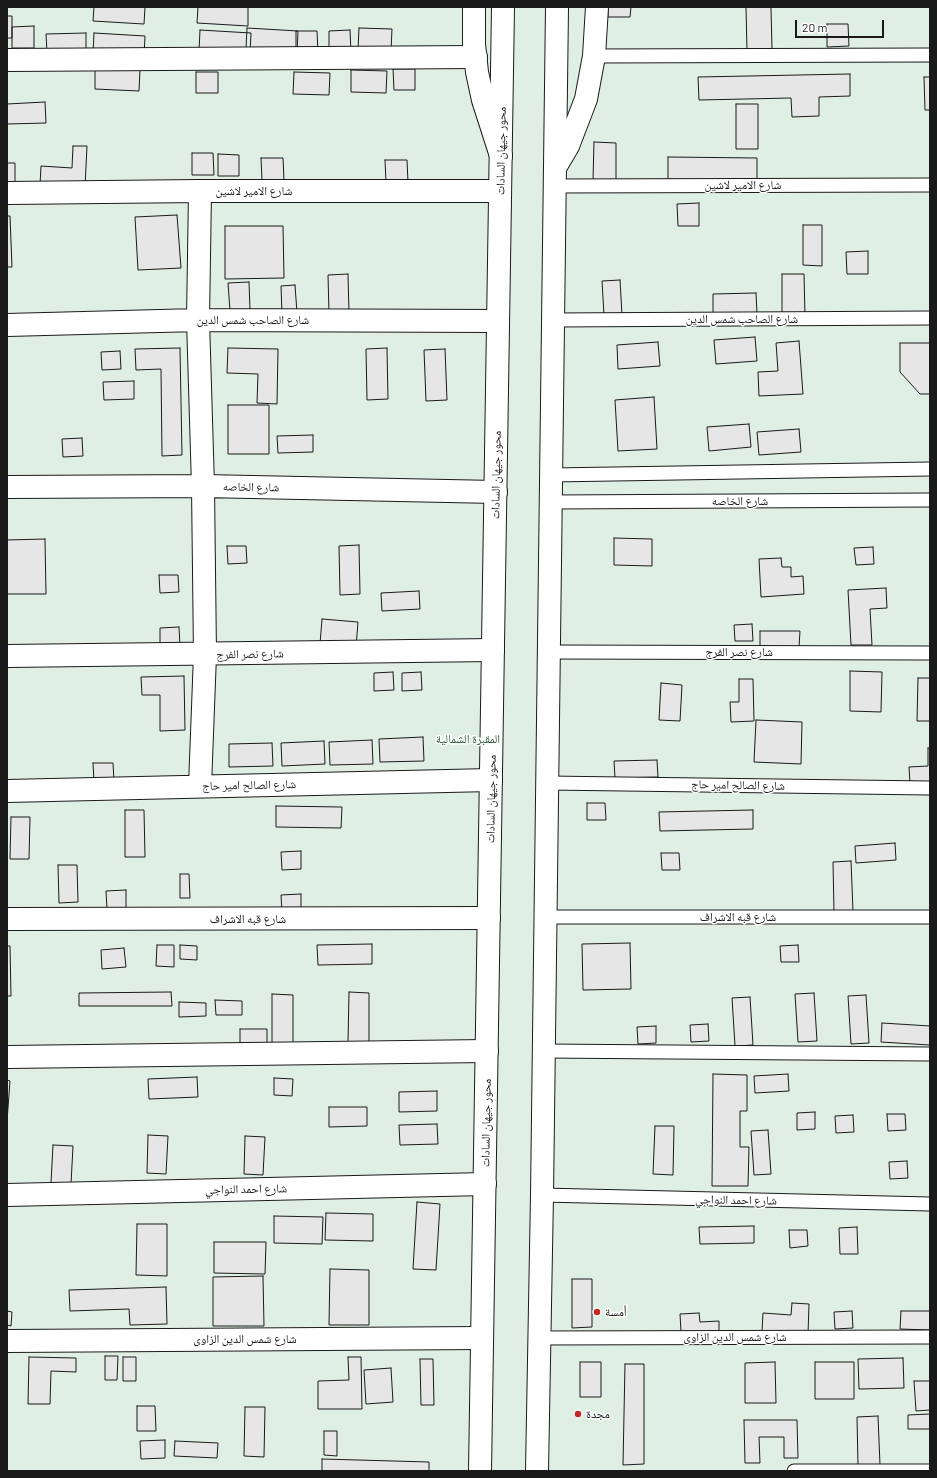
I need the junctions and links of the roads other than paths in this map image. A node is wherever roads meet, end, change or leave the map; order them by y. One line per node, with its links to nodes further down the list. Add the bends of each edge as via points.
1 (474, 7): 7 (main road)
2 (503, 7): 9 (main road, محور جيهان السادات)
3 (557, 7): 10 (main road)
4 (597, 7): 6 (main road)
5 (930, 55): 6 (lane)
6 (594, 56): 10 (main road, via 586,99)
7 (476, 58): 8 (main road); 9 (main road, via 483,100)
8 (7, 60)
9 (501, 156): 13 (main road, محور جيهان السادات)
10 (555, 177): 11 (lane, شارع الامير لاشين); 17 (main road)
11 (930, 185)
12 (200, 191): 13 (main road, شارع الامير لاشين); 14 (main road, شارع الامير لاشين); 16 (main road)
13 (500, 191): 18 (main road, محور جيهان السادات)
14 (7, 193)
15 (930, 318): 17 (lane, شارع الصاحب شمس الدين)
16 (198, 320): 18 (main road, شارع الصاحب شمس الدين); 19 (main road, شارع الصاحب شمس الدين); 22 (main road)
17 (553, 320): 21 (main road)
18 (498, 321): 24 (main road, محور جيهان السادات)
19 (7, 325)
20 (930, 469): 21 (lane)
21 (551, 475): 26 (main road)
22 (203, 486): 23 (main road, شارع الخاصه); 24 (main road, شارع الخاصه); 30 (main road)
23 (7, 487)
24 (496, 492): 27 (main road, محور جيهان السادات)
25 (930, 500): 26 (lane, شارع الخاصه)
26 (551, 502): 28 (main road)
27 (493, 650): 30 (main road, شارع نصر الفرج); 32 (main road, محور جيهان السادات)
28 (549, 652): 29 (lane, شارع نصر الفرج); 33 (main road)
29 (930, 653)
30 (205, 655): 31 (main road, شارع نصر الفرج); 34 (main road)
31 (7, 656)
32 (491, 780): 34 (main road, شارع الصالح امير حاج); 39 (main road, محور جيهان السادات)
33 (547, 783): 35 (lane, شارع الصالح امير حاج); 38 (main road)
34 (200, 786): 36 (main road, شارع الصالح امير حاج)
35 (930, 788)
36 (7, 791)
37 (930, 916): 38 (lane, شارع قبه الاشراف)
38 (545, 917): 42 (main road)
39 (489, 918): 40 (main road, شارع قبه الاشراف); 41 (main road, محور جيهان السادات)
40 (7, 920)
41 (487, 1051): 44 (main road); 45 (main road, محور جيهان السادات)
42 (543, 1052): 43 (lane); 47 (main road)
43 (930, 1054)
44 (7, 1057)
45 (485, 1184): 46 (main road, شارع احمد النواجي); 50 (main road, محور جيهان السادات)
46 (7, 1195)
47 (542, 1196): 48 (lane, شارع احمد النواجي); 51 (main road)
48 (930, 1204)
49 (930, 1337): 51 (lane, شارع شمس الدين الزاوى)
50 (482, 1338): 52 (main road, شارع شمس الدين الزاوى); 53 (main road, محور جيهان السادات)
51 (539, 1338): 54 (main road)
52 (7, 1340)
53 (480, 1471)
54 (537, 1471)
55 (794, 1471): 56 (lane)
56 (930, 1471)

